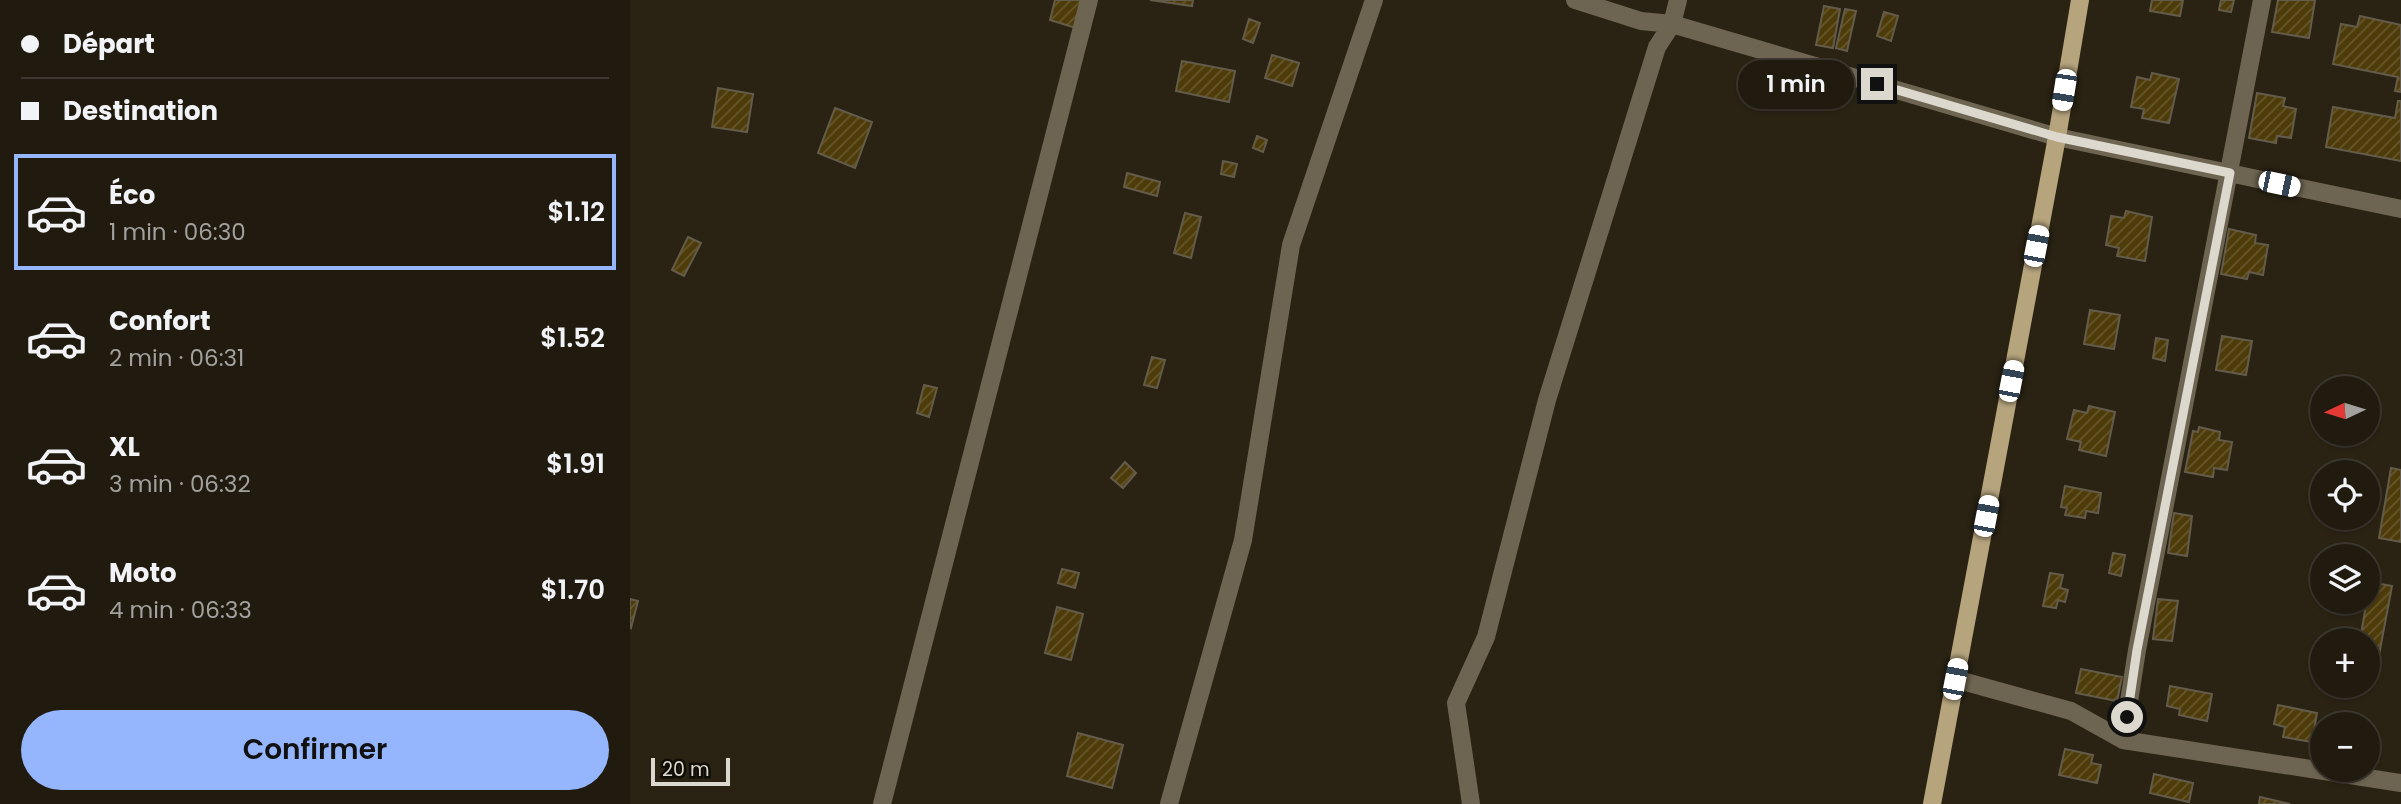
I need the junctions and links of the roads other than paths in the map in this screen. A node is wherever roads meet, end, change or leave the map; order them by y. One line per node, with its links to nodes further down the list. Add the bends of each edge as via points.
1 (1088, 0): 14 (street)
2 (1374, 0): 15 (street, via 1291,245 1243,540)
3 (1575, 0): 7 (street, via 1641,21)
4 (1678, 0): 7 (street)
5 (2080, 0): 8 (main road)
6 (2262, 0): 9 (street)
7 (1672, 24): 8 (street); 16 (street, via 1657,47 1547,400 1486,637 1456,703)
8 (2057, 137): 9 (street); 11 (main road)
9 (2230, 173): 10 (street); 12 (street)
10 (2401, 209)
11 (1955, 679): 12 (street, via 2071,711); 17 (main road)
12 (2123, 740): 13 (street)
13 (2401, 783)
14 (882, 804)
15 (1169, 804)
16 (1471, 804)
17 (1932, 804)

